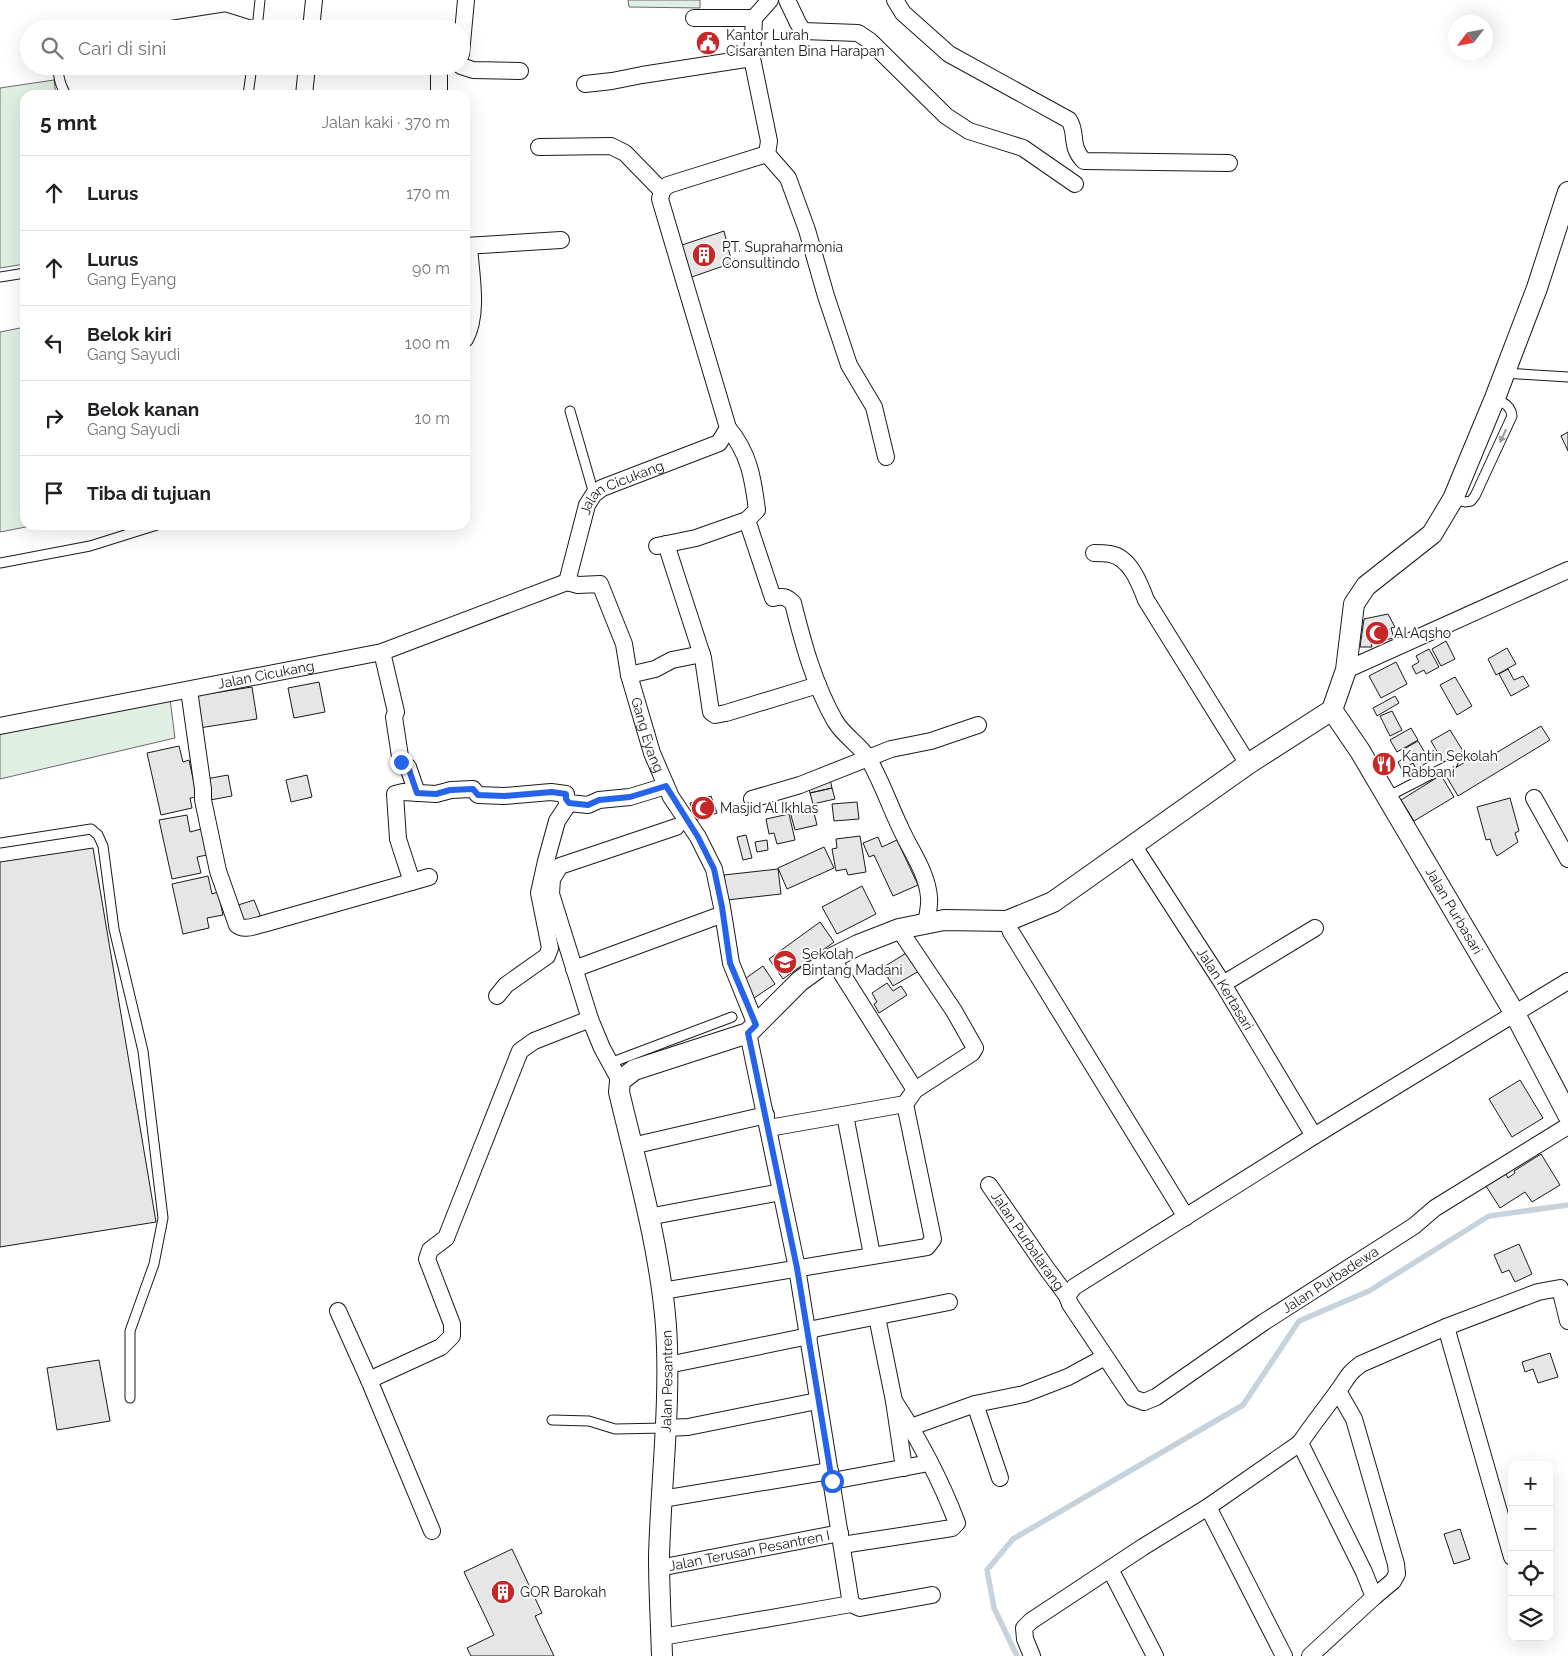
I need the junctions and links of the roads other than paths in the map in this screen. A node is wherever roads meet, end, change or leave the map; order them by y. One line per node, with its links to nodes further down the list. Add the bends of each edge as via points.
1 (260, 0): 11 (lane)
2 (314, 0): 12 (street)
3 (466, 0): 13 (street)
4 (770, 0): 8 (street)
5 (787, 0): 29 (street, via 803,31 858,33 946,116 969,131 1023,148)
6 (895, 0): 28 (street, via 903,12 949,54 1068,120 1072,125 1076,153 1084,161)
7 (694, 18): 8 (street)
8 (754, 18): 14 (street)
9 (206, 20): 10 (lane, via 225,17)
10 (234, 20)
11 (258, 20)
12 (312, 20)
13 (464, 20)
14 (752, 58): 21 (street); 27 (street, via 769,141)
15 (470, 69): 16 (street)
16 (520, 71)
17 (59, 75): 22 (lane)
18 (251, 75): 23 (lane)
19 (306, 75): 24 (street)
20 (439, 75): 25 (street)
21 (585, 84)
22 (63, 90)
23 (249, 90)
24 (305, 90)
25 (439, 90)
26 (540, 147): 30 (street, via 611,146 625,153)
27 (767, 154): 30 (street, via 668,185); 42 (street, via 788,178 849,365 874,407)
28 (1229, 163)
29 (1075, 184)
30 (662, 191): 41 (street, via 660,199)
31 (1568, 192): 38 (street, via 1537,288)
32 (561, 240): 33 (street)
33 (470, 247)
34 (20, 274): 35 (lane)
35 (0, 277)
36 (470, 280): 37 (street, via 473,312)
37 (470, 328)
38 (1504, 373): 39 (lane); 52 (street, via 1453,499 1432,534 1366,586 1354,604)
39 (1568, 377)
40 (570, 411): 43 (lane)
41 (728, 428): 43 (street, Jalan Cicukang, via 719,443 602,488); 44 (street, via 745,452 754,491 757,510)
42 (886, 457)
43 (594, 494): 49 (street, Jalan Cicukang, via 587,505)
44 (747, 520): 51 (street, via 696,538 662,545); 54 (street, via 773,598 783,596 793,603)
45 (141, 530): 47 (lane, via 90,546)
46 (1094, 553): 61 (street, via 1113,554 1130,566 1146,600)
47 (0, 563)
48 (1568, 570): 52 (street)
49 (568, 582): 50 (street, Jalan Cicukang); 53 (street, Gang Eyang, via 600,584 624,644)
50 (382, 652): 55 (street, Jalan Cicukang); 63 (street, via 396,712 401,762 408,767)
51 (702, 654): 53 (street, via 672,660 655,669); 54 (street, via 711,712 715,715)
52 (1346, 670): 56 (street)
53 (629, 675): 62 (street, Gang Eyang, via 652,753)
54 (818, 685): 59 (street, via 836,722)
55 (188, 690): 58 (street, Jalan Cicukang); 73 (street, via 203,800 218,871 239,927 263,924)
56 (1332, 710): 61 (street); 64 (street, Jalan Purbasari)
57 (978, 725): 59 (street)
58 (0, 726)
59 (868, 758): 66 (street); 76 (street, via 923,875 929,898)
60 (1453, 763): 64 (lane)
61 (1248, 764): 70 (street)
62 (666, 786): 67 (street, via 588,805); 87 (street, Gang Eyang, via 714,869 730,963)
63 (417, 793): 67 (street, via 473,789 478,795 504,796 552,792 566,794); 73 (street, via 395,794 398,839)
64 (1387, 797): 84 (street, Jalan Purbasari)
65 (1534, 798): 71 (street)
66 (752, 800)
67 (569, 803): 83 (street, via 557,821 539,893 550,948 547,956 506,985)
68 (676, 827): 80 (street, via 560,866 552,879 551,894)
69 (0, 843): 117 (lane, via 91,829 103,846 114,929 143,1052 163,1218 154,1264 130,1331)
70 (1133, 845): 75 (street, via 1053,902); 82 (street, Jalan Kertasari)
71 (1568, 859)
72 (429, 877): 73 (street)
73 (412, 882)
74 (715, 917): 80 (street)
75 (1007, 921): 76 (street, via 944,920); 101 (street)
76 (926, 924): 78 (street)
77 (1314, 928): 82 (street)
78 (899, 929): 79 (street); 90 (street, via 975,1048 972,1054)
79 (832, 958): 87 (street, via 800,981); 90 (street)
80 (574, 969): 86 (street)
81 (1568, 981): 84 (street)
82 (1222, 984): 96 (street, Jalan Kertasari)
83 (497, 996)
84 (1515, 1014): 93 (street, Jalan Purbasari); 96 (street)
85 (732, 1017): 88 (lane)
86 (590, 1019): 88 (street); 115 (street, via 534,1041 520,1051 446,1238 430,1250 427,1259 452,1324 452,1336 441,1347)
87 (752, 1029): 89 (street, via 634,1070); 94 (street, Gang Eyang)
88 (610, 1062): 89 (street)
89 (620, 1080): 97 (street, Jalan Pesantren, via 619,1092)
90 (915, 1090): 91 (street)
91 (905, 1104): 92 (street); 102 (street, via 933,1239 927,1247)
92 (845, 1115): 94 (street); 102 (street)
93 (1568, 1115)
94 (768, 1122): 97 (street); 99 (street, Gang Eyang)
95 (1568, 1126): 113 (street, Jalan Purbadewa, via 1435,1208 1414,1226 1264,1322 1156,1397 1144,1402 1133,1398)
96 (1314, 1136): 101 (street)
97 (632, 1146): 100 (street, Jalan Pesantren)
98 (989, 1185): 106 (street, Jalan Purbalarang)
99 (782, 1192): 100 (street); 103 (street, Gang Eyang)
100 (648, 1217): 105 (street, Jalan Pesantren)
101 (1186, 1217): 106 (street, via 1074,1288)
102 (872, 1256): 103 (street)
103 (797, 1268): 105 (street); 112 (street, Gang Eyang)
104 (1564, 1290): 110 (street); 111 (street, via 1538,1292)
105 (662, 1291): 114 (street, Jalan Pesantren)
106 (1068, 1296): 113 (street, Jalan Purbadewa)
107 (949, 1302): 109 (street)
108 (338, 1311): 115 (street)
109 (877, 1318): 112 (street); 119 (street)
110 (1568, 1321)
111 (1446, 1328): 116 (street, via 1361,1364 1349,1372); 133 (street)
112 (808, 1333): 114 (street); 118 (street, Gang Eyang)
113 (1105, 1357): 120 (street, via 1024,1394)
114 (668, 1365): 123 (street, Jalan Pesantren)
115 (369, 1380): 131 (street)
116 (1338, 1390): 124 (street); 137 (street, via 1354,1419 1396,1564 1397,1574 1393,1581)
117 (130, 1398)
118 (818, 1401): 123 (street, via 688,1428); 127 (street, Gang Eyang)
119 (894, 1401): 122 (street); 126 (street)
120 (975, 1404): 122 (street); 128 (street)
121 (552, 1420): 123 (lane, via 589,1421 615,1428)
122 (911, 1427): 125 (street)
123 (664, 1428): 129 (street, Jalan Pesantren)
124 (1300, 1444): 130 (street); 137 (street)
125 (929, 1463): 126 (street); 132 (street, Jalan Terusan Pesantren I, via 954,1514 956,1526)
126 (904, 1468): 127 (street)
127 (831, 1476): 129 (street); 132 (street, Gang Eyang)
128 (1000, 1478)
129 (662, 1499): 134 (street, Jalan Pesantren)
130 (1208, 1507): 135 (street); 142 (street)
131 (432, 1531)
132 (841, 1539): 134 (street, Jalan Terusan Pesantren I); 138 (street, Gang Eyang)
133 (1510, 1551)
134 (659, 1568): 139 (street, Jalan Pesantren)
135 (1110, 1570): 140 (street, via 1024,1628 1024,1638); 141 (street)
136 (932, 1595): 138 (street, via 860,1608)
137 (1374, 1597): 143 (street)
138 (851, 1604): 139 (street)
139 (666, 1643)
140 (1032, 1656)
141 (1155, 1656)
142 (1284, 1656)
143 (1310, 1656)

